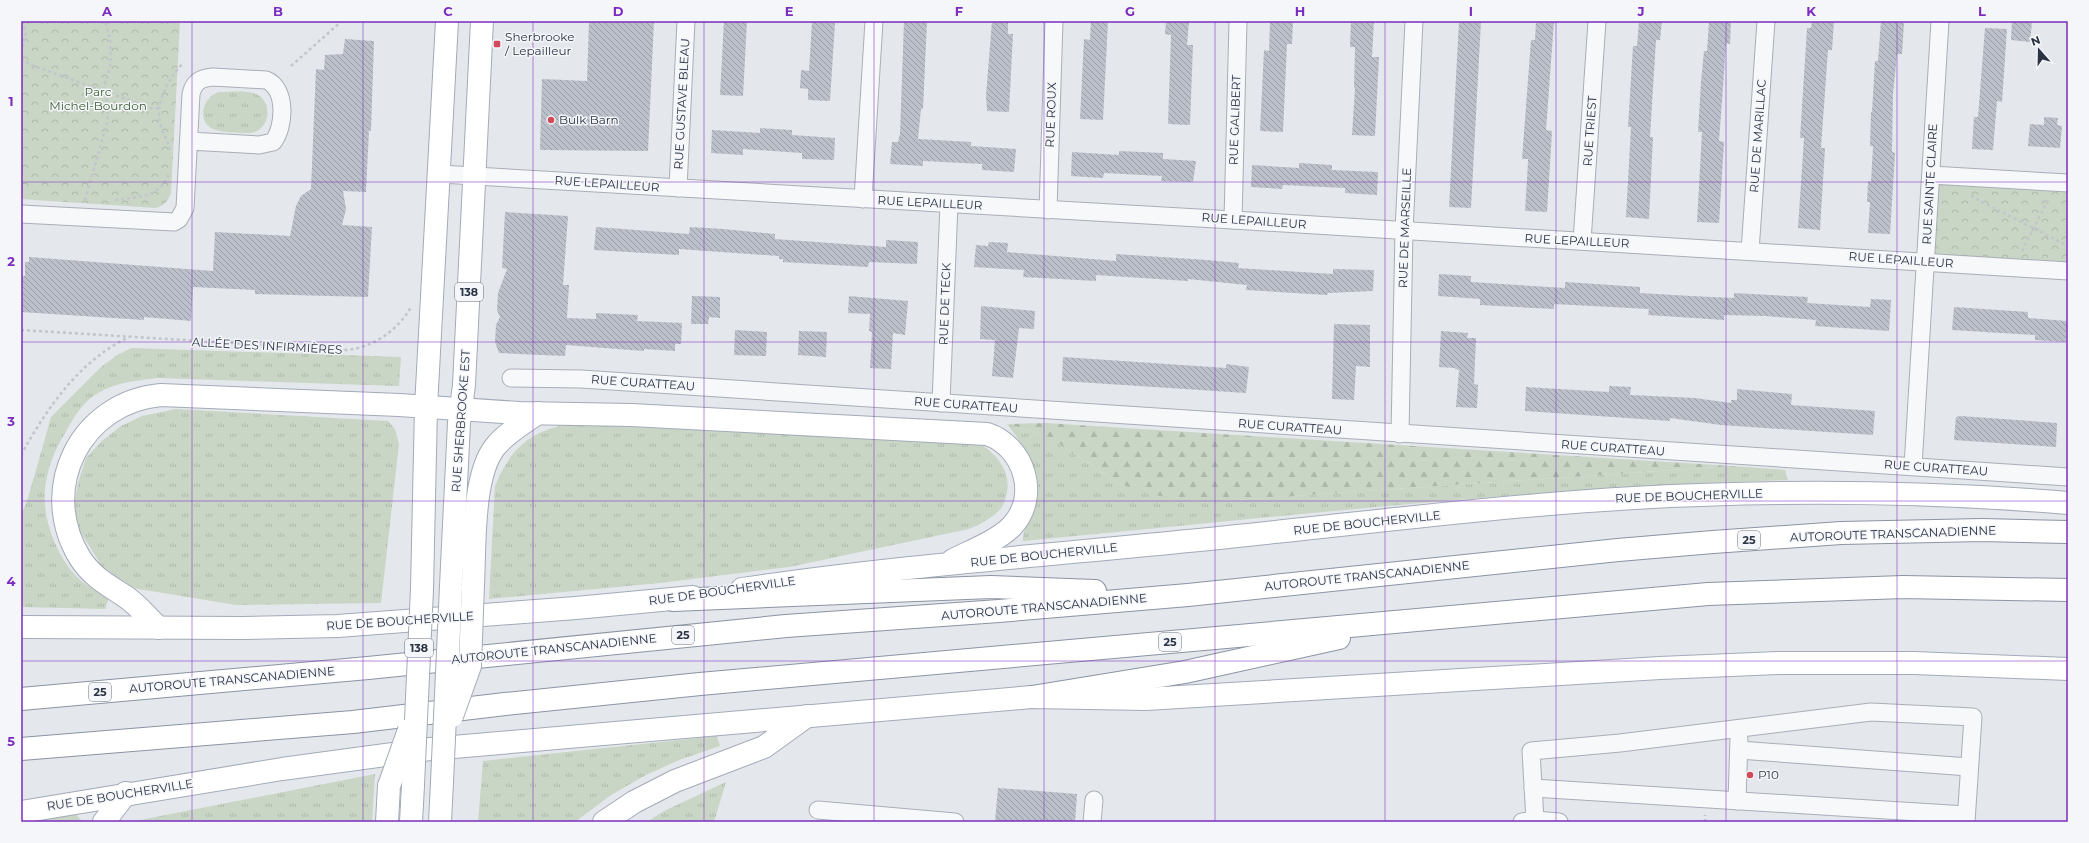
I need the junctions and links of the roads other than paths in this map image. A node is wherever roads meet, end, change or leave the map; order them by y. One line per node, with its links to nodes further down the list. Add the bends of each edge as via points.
1 (446, 21): 12 (main road, 138)
2 (482, 21): 13 (main road, RUE SHERBROOKE EST / 138)
3 (686, 21): 16 (street, RUE GUSTAVE BLEAU)
4 (874, 21): 17 (street)
5 (1054, 21): 19 (street, RUE ROUX)
6 (1238, 21): 21 (street, RUE GALIBERT)
7 (1414, 21): 22 (street, RUE DE MARSEILLE)
8 (1597, 21): 23 (street, RUE TRIEST)
9 (1766, 21): 24 (street, RUE DE MARILLAC)
10 (1940, 21): 14 (street, RUE SAINTE CLAIRE)
11 (189, 141): 11 (street, via 191,94 193,86 198,81 213,77 266,80 278,88 282,103 279,130 273,142 259,146); 20 (street, via 184,208 179,219 174,222)
12 (440, 174): 13 (street, RUE LEPAILLEUR); 29 (main road, 138)
13 (474, 175): 16 (street, RUE LEPAILLEUR); 30 (main road, RUE SHERBROOKE EST / 138)
14 (1931, 175): 15 (street); 25 (street, RUE SAINTE CLAIRE)
15 (2063, 182)
16 (678, 188): 17 (street, RUE LEPAILLEUR)
17 (863, 199): 18 (street, RUE LEPAILLEUR)
18 (949, 204): 19 (street, RUE LEPAILLEUR); 28 (street, RUE DE TECK)
19 (1048, 210): 21 (street, RUE LEPAILLEUR)
20 (21, 214)
21 (1233, 220): 22 (street, RUE LEPAILLEUR)
22 (1404, 231): 23 (street, RUE LEPAILLEUR); 32 (street, RUE DE MARSEILLE)
23 (1582, 241): 24 (street, RUE LEPAILLEUR)
24 (1750, 251): 25 (street, RUE LEPAILLEUR)
25 (1926, 262): 26 (street, RUE LEPAILLEUR); 33 (street, RUE SAINTE CLAIRE)
26 (2068, 271)
27 (511, 378): 28 (street, RUE CURATTEAU, via 581,379)
28 (941, 403): 32 (street, RUE CURATTEAU)
29 (426, 407): 30 (main road); 43 (main road, via 161,395 132,400 105,416 85,436 68,467 62,492 66,525 76,551 88,569 102,583 126,597); 47 (main road, 138, bridge)
30 (461, 409): 31 (main road); 50 (main road, RUE SHERBROOKE EST / 138, bridge)
31 (538, 413): 37 (main road, via 631,415 964,432 994,436 1010,447 1024,470 1026,491 1022,510 1008,530); 50 (main road, bridge, via 502,440 486,464 478,498 470,666)
32 (1400, 434): 33 (street, RUE CURATTEAU)
33 (1913, 466): 34 (street, RUE CURATTEAU)
34 (2068, 477)
35 (2068, 503): 37 (main road, RUE DE BOUCHERVILLE, via 1916,493 1846,492 1637,498 1520,507)
36 (2068, 532): 39 (main road, AUTOROUTE TRANSCANADIENNE / 25, via 1982,530 1841,533 1610,551)
37 (945, 565): 40 (main road, RUE DE BOUCHERVILLE, via 812,579)
38 (2068, 590): 41 (main road, 25, via 1903,587 1761,591)
39 (1188, 595): 40 (main road, via 991,587); 46 (main road, AUTOROUTE TRANSCANADIENNE / 25, via 786,626 368,668)
40 (673, 600): 43 (main road, RUE DE BOUCHERVILLE, via 345,625)
41 (1433, 618): 45 (main road, via 1185,672); 51 (main road, 25, via 700,684 353,722)
42 (21, 627): 43 (main road, RUE DE BOUCHERVILLE)
43 (159, 628)
44 (2068, 669): 45 (main road, via 1914,663 1778,664 1653,668 1146,700)
45 (1032, 697): 48 (main road, RUE DE BOUCHERVILLE)
46 (21, 699)
47 (417, 706): 64 (main road, bridge, via 389,786); 65 (main road, 138, bridge)
48 (807, 716): 55 (main road, RUE DE BOUCHERVILLE, via 430,749); 67 (main road, via 764,747 675,781 634,802)
49 (1740, 728): 52 (street); 53 (street, via 1871,712 1973,717); 54 (street, via 1531,751)
50 (444, 738): 66 (main road, RUE SHERBROOKE EST / 138, bridge)
51 (21, 749)
52 (1738, 750): 53 (street); 57 (street)
53 (1969, 767): 60 (street)
54 (1533, 788): 57 (street); 62 (street)
55 (126, 794): 59 (main road, RUE DE BOUCHERVILLE); 63 (main road)
56 (1094, 800): 69 (street)
57 (1737, 801): 60 (street)
58 (818, 810): 61 (street)
59 (21, 812)
60 (1966, 819)
61 (932, 821): 68 (street)
62 (1529, 821): 70 (street)
63 (104, 822)
64 (387, 822)
65 (411, 822)
66 (440, 822)
67 (604, 822)
68 (955, 822)
69 (1092, 822)
70 (1559, 822)

